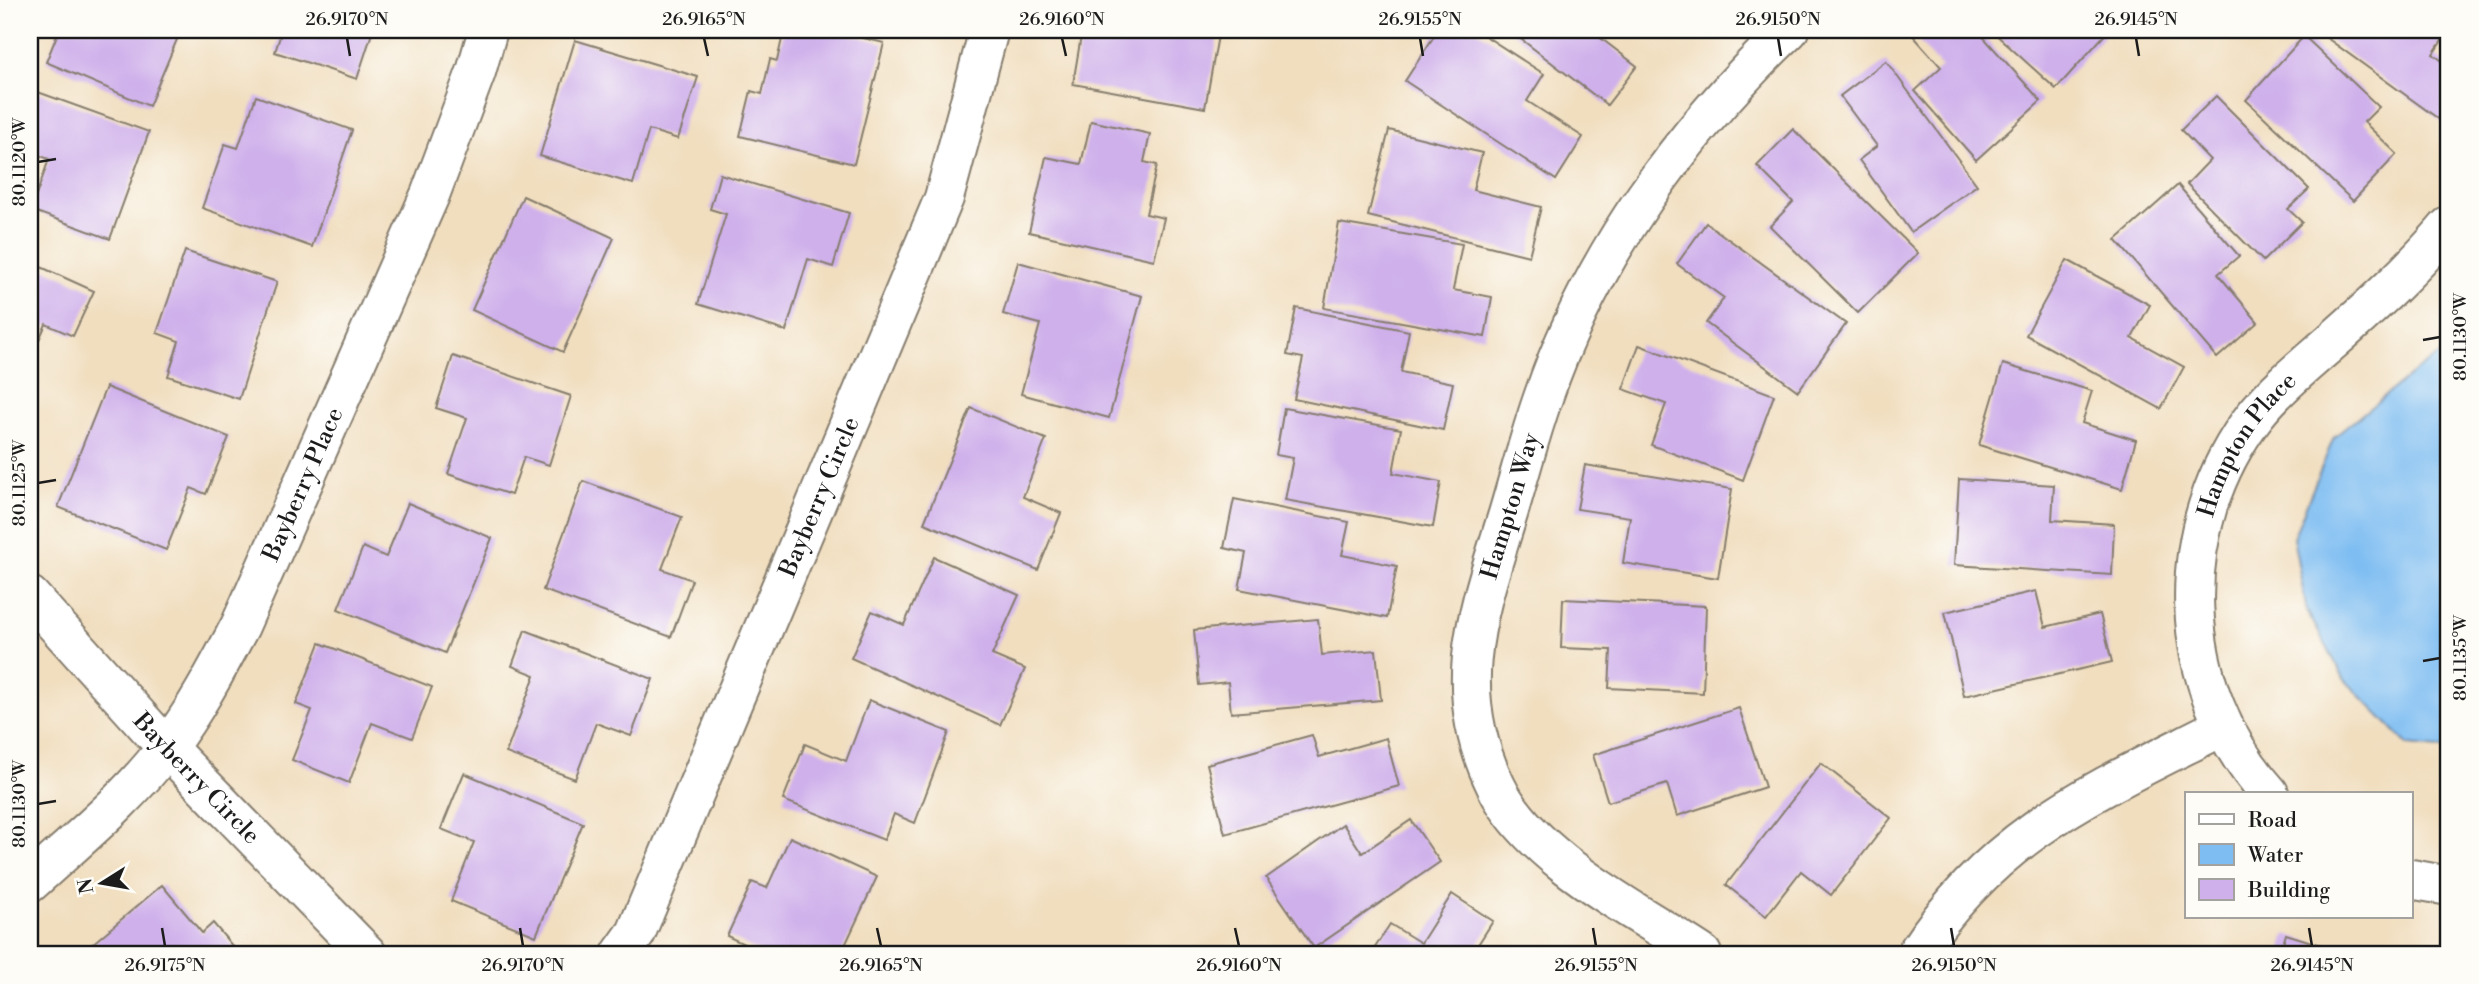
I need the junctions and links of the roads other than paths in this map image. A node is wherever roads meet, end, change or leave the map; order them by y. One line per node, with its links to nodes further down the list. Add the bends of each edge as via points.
1 (488, 30): 7 (street, Bayberry Place, via 430,195 240,626 206,691)
2 (989, 30): 13 (street, Bayberry Circle, via 944,198 636,933)
3 (1789, 30): 14 (street, Hampton Way, via 1683,143 1587,295 1544,393 1478,611 1470,660 1475,729 1496,786 1512,811 1552,856)
4 (2449, 226): 6 (street, Hampton Place, via 2375,303 2257,412 2237,440 2208,500 2194,566 2193,611 2201,666)
5 (30, 596): 7 (street, Bayberry Circle)
6 (2223, 726): 8 (street, Hampton Place); 15 (street, via 2078,800 2021,838 1971,883)
7 (167, 747): 10 (street, Bayberry Place, via 126,795); 12 (street, Bayberry Circle)
8 (2268, 792)
9 (2412, 879): 11 (street)
10 (30, 883)
11 (2449, 886)
12 (367, 954)
13 (621, 954)
14 (1702, 954)
15 (1916, 954)

